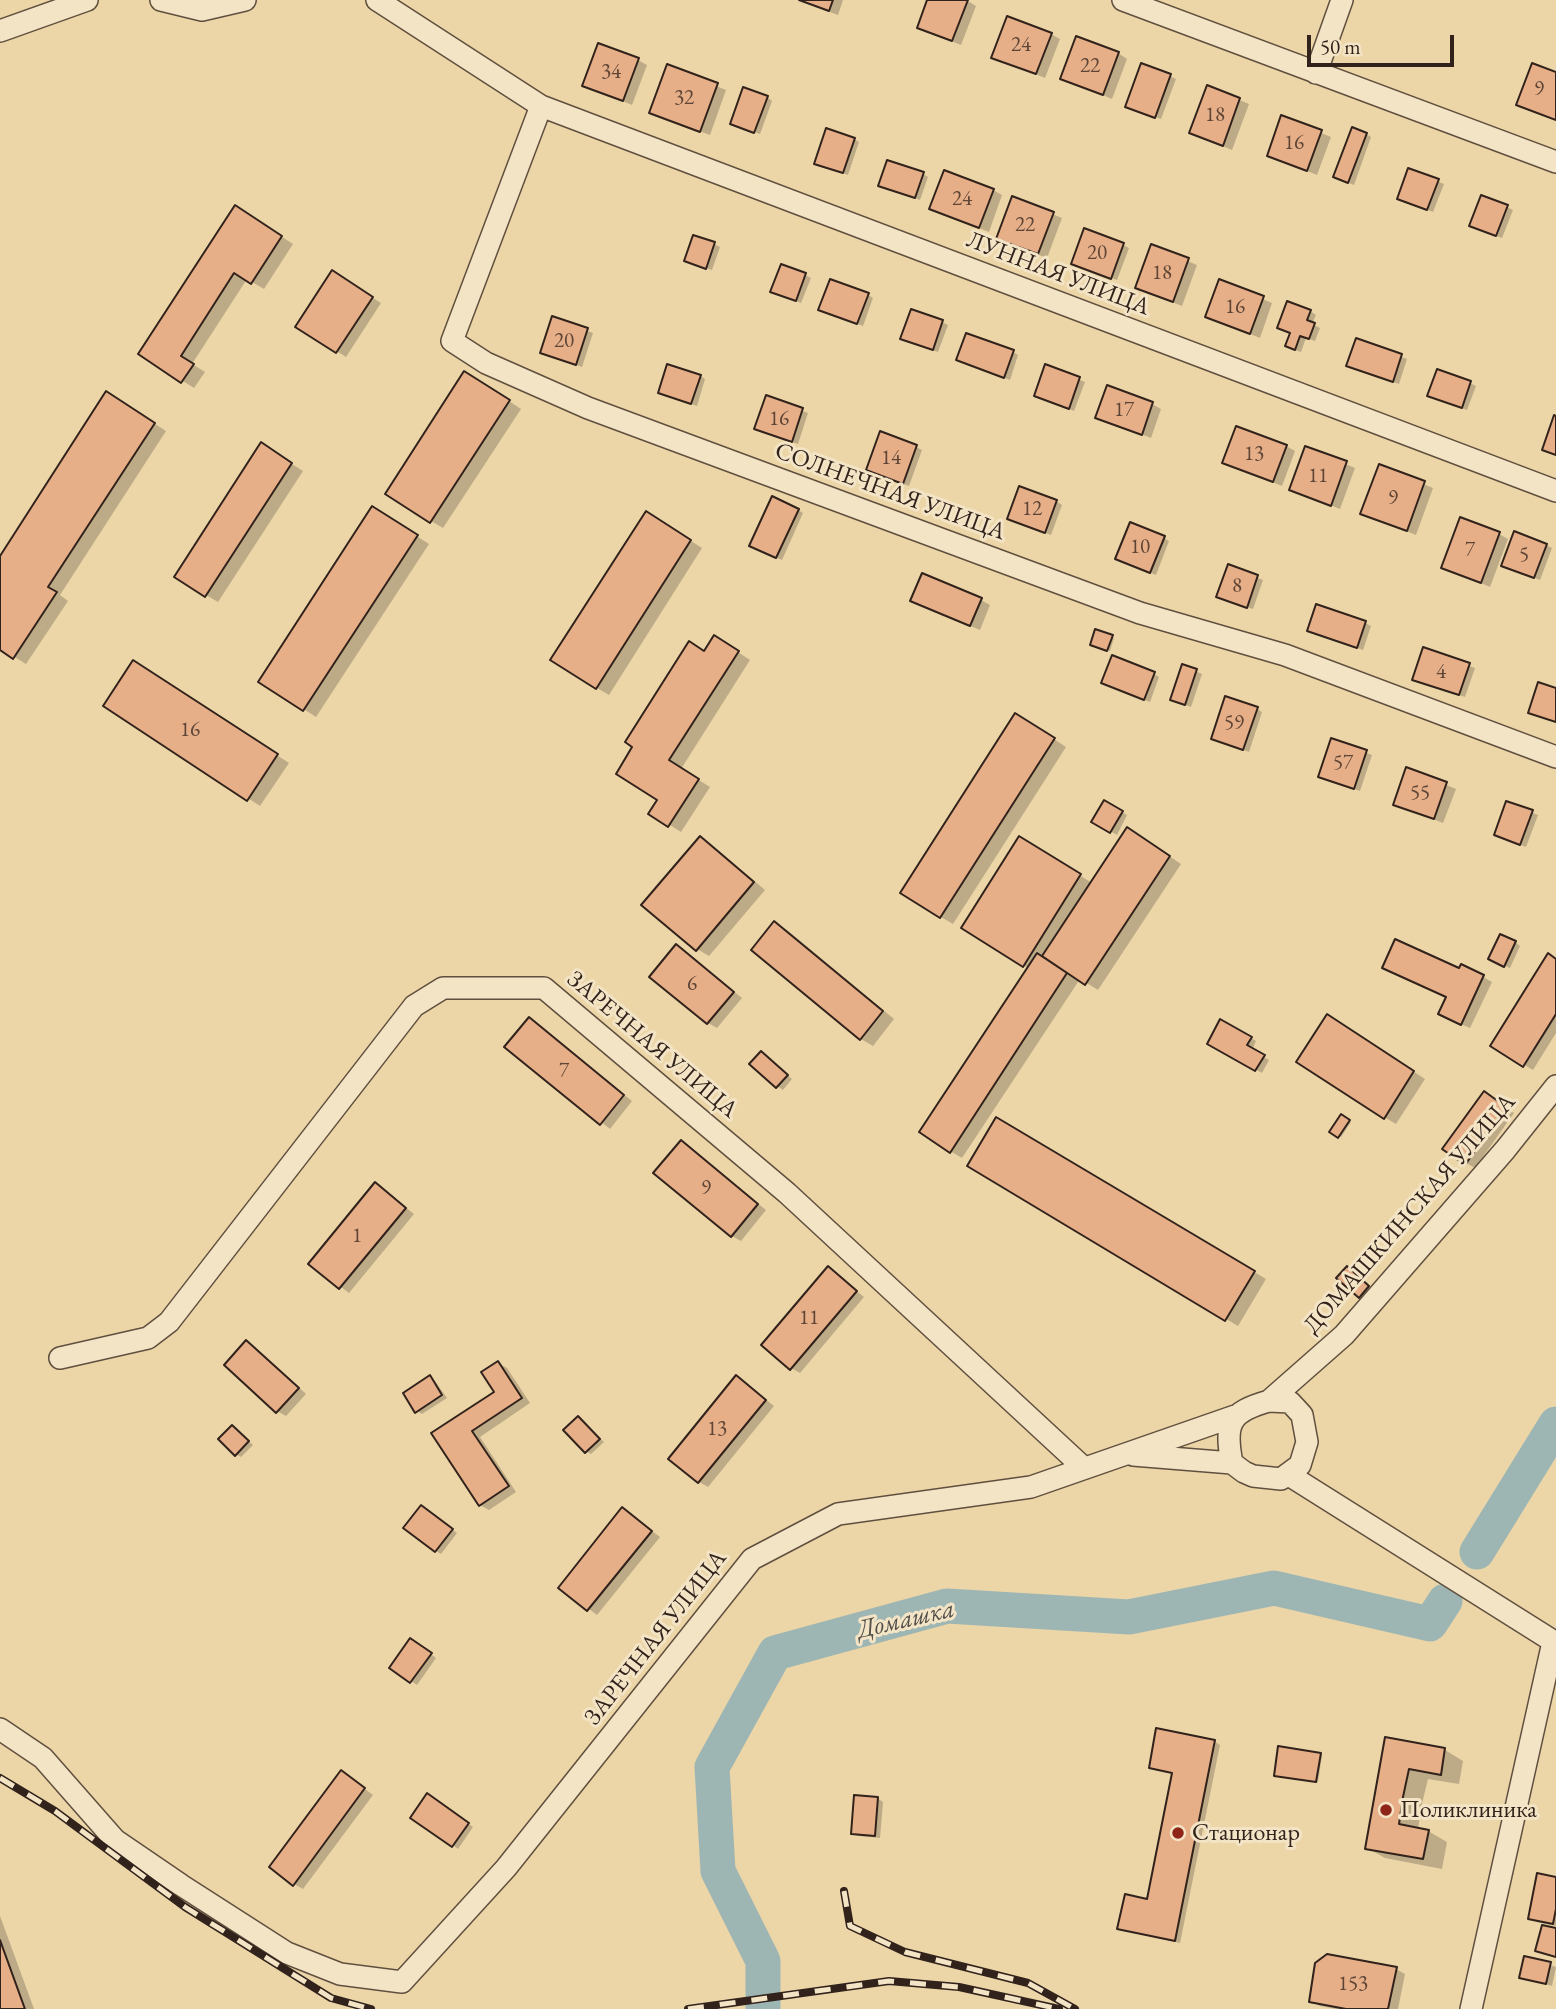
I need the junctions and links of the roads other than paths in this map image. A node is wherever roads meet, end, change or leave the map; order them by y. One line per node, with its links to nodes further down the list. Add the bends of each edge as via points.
1 (87, 0): 7 (street)
2 (161, 0): 3 (street, via 202,10)
3 (245, 0)
4 (377, 0): 9 (street, ЛУННАЯ УЛИЦА)
5 (1124, 0): 8 (street)
6 (1342, 0): 8 (street)
7 (0, 31)
8 (1316, 73): 10 (street)
9 (541, 106): 11 (street, ЛУННАЯ УЛИЦА); 12 (street, СОЛНЕЧНАЯ УЛИЦА, via 452,341 486,363 588,408 1088,594 1285,655)
10 (1556, 162)
11 (1556, 491)
12 (1556, 757)
13 (1556, 1086): 15 (street, ДОМАШКИНСКАЯ УЛИЦА, via 1344,1335)
14 (60, 1358): 19 (street, ЗАРЕЧНАЯ УЛИЦА, via 148,1338 169,1322 414,1006 443,988 544,988 787,1193)
15 (1269, 1401): 16 (street); 20 (street, via 1290,1402 1302,1415 1307,1442 1300,1465)
16 (1235, 1416): 17 (street, ЗАРЕЧНАЯ УЛИЦА); 18 (street, via 1228,1442)
17 (1124, 1454): 18 (street); 19 (street, ЗАРЕЧНАЯ УЛИЦА)
18 (1232, 1463): 20 (street, via 1253,1476 1281,1479)
19 (1084, 1468): 22 (street, ЗАРЕЧНАЯ УЛИЦА, via 1031,1487 838,1514 752,1559 506,1868 402,1982 340,1974 287,1953 115,1840 43,1758)
20 (1289, 1475): 21 (street)
21 (1554, 1642): 23 (street)
22 (0, 1729)
23 (1471, 2009)

